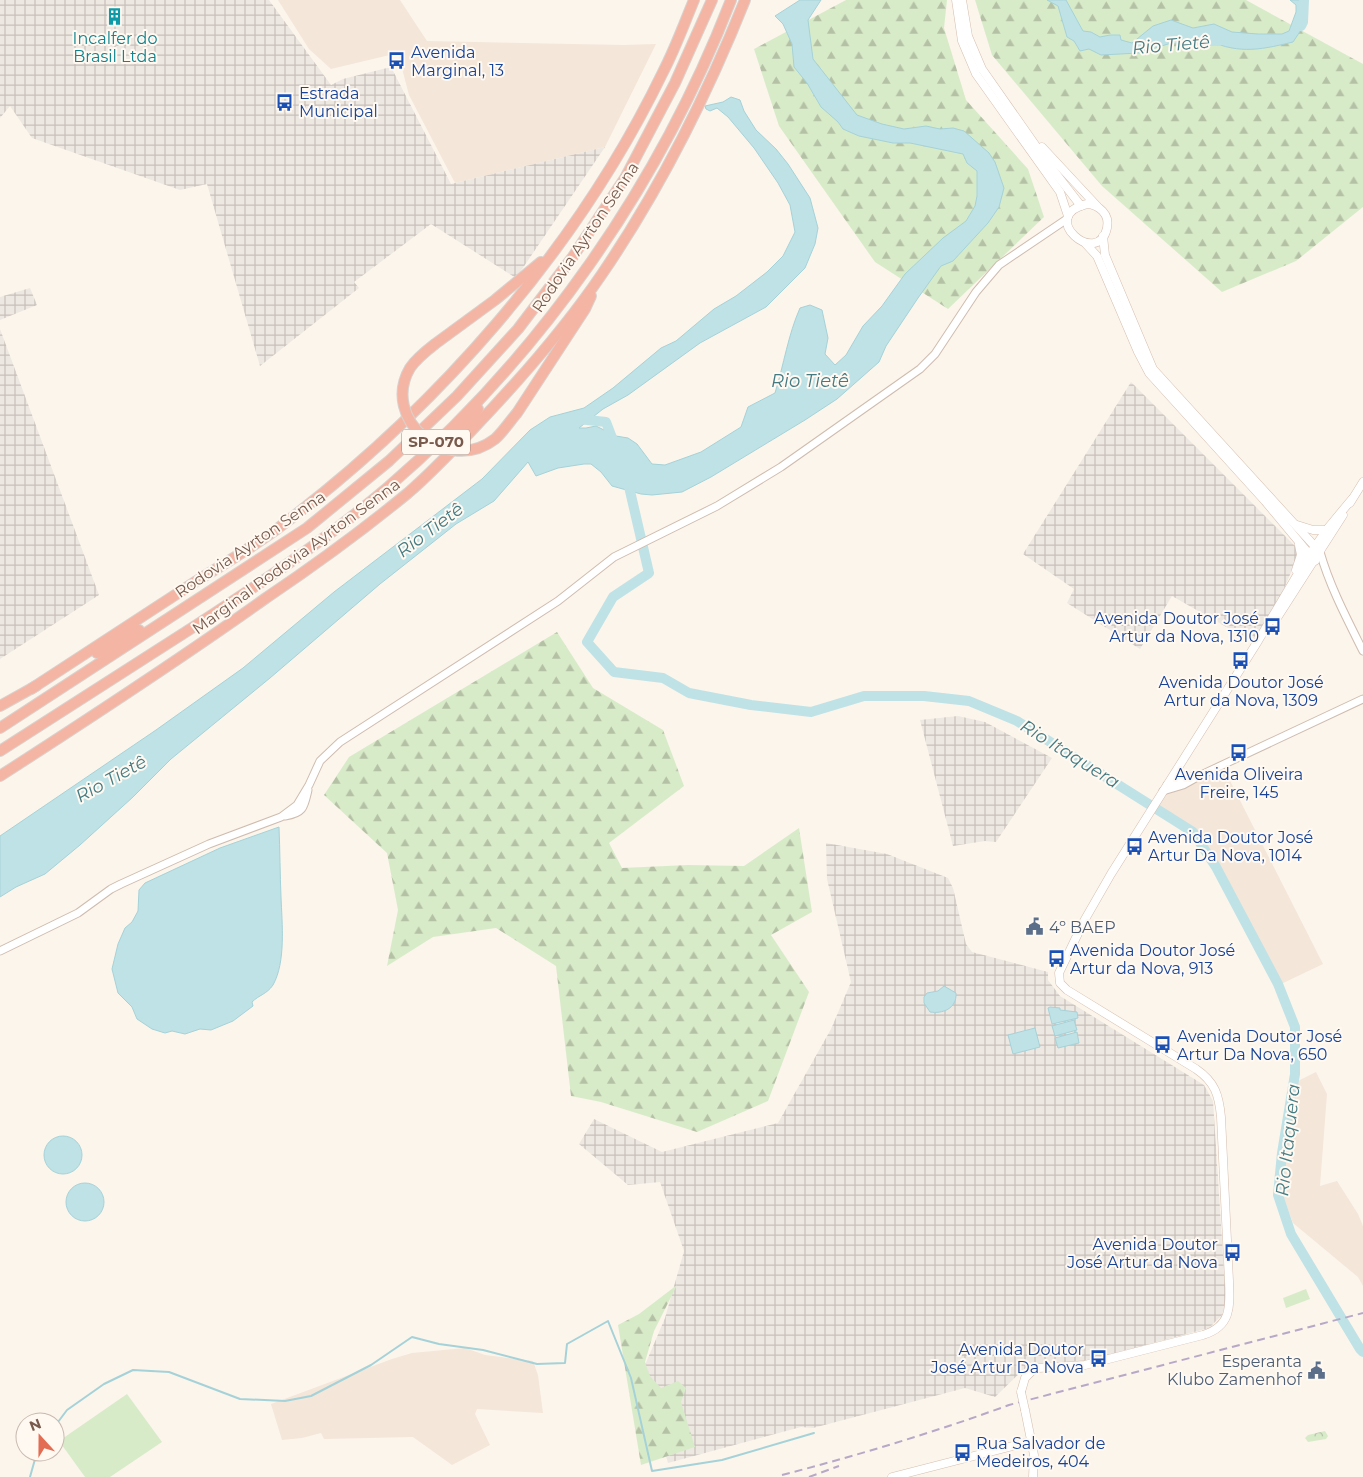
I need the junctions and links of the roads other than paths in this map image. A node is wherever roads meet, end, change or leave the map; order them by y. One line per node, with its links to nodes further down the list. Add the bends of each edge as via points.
1 (694, 0): 13 (highway, Marginal Rodovia Ayrton Senna, via 663,72 633,128)
2 (712, 0): 25 (highway, Rodovia Ayrton Senna / SP-070, via 675,83 624,178 572,258 518,329 457,396 389,461 307,528)
3 (731, 0): 15 (highway, Rodovia Ayrton Senna / SP-070, via 662,148 618,221 569,292)
4 (745, 0): 14 (highway, Marginal Rodovia Ayrton Senna, via 725,50 670,159)
5 (956, 0): 10 (main road, via 962,41 976,74 1060,192)
6 (962, 0): 7 (main road, via 968,36 982,69)
7 (1030, 134): 8 (main road); 9 (main road)
8 (1081, 206): 9 (main road); 10 (main road)
9 (1099, 207): 11 (main road, via 1108,223)
10 (1068, 221): 12 (main road, via 1075,238); 36 (street, via 999,265 976,292 936,354 920,369 757,482 708,512 614,556 558,601 340,742 320,761 300,812 208,844 112,888 78,914)
11 (1103, 236): 12 (main road, via 1095,242); 19 (main road, via 1106,255 1153,369)
12 (1085, 243): 21 (main road, via 1097,256 1150,373)
13 (558, 246): 14 (highway, bridge, via 518,282 435,344 410,368 404,384 408,418 430,443 446,450 463,451 480,448 495,439 517,413 584,309); 29 (highway, Marginal Rodovia Ayrton Senna, via 475,347 385,438 322,492 276,530)
14 (601, 275): 17 (highway, Marginal Rodovia Ayrton Senna, via 497,404)
15 (511, 365): 17 (highway); 33 (highway, Rodovia Ayrton Senna / SP-070, via 429,450 334,530 229,603)
16 (1363, 482): 18 (main road)
17 (410, 491): 34 (highway, Marginal Rodovia Ayrton Senna, via 316,563 190,652)
18 (1352, 499): 20 (main road); 22 (main road)
19 (1293, 522): 20 (main road, via 1303,528); 22 (main road)
20 (1327, 530): 22 (main road)
21 (1298, 541): 23 (main road); 26 (main road, via 1301,555)
22 (1318, 549): 23 (main road); 24 (street)
23 (1312, 558): 24 (street); 26 (main road); 27 (main road, via 1264,637)
24 (1325, 568): 28 (street)
25 (208, 592): 29 (highway); 32 (highway, Rodovia Ayrton Senna / SP-070)
26 (1283, 598): 27 (main road)
27 (1258, 641): 35 (main road)
28 (1363, 651)
29 (31, 689): 31 (highway)
30 (1363, 699): 35 (street, via 1201,775)
31 (0, 706)
32 (0, 728)
33 (0, 751)
34 (0, 776)
35 (1165, 788): 37 (main road, bridge, via 1084,921 1058,976 1066,990 1196,1069 1215,1087 1219,1098 1228,1310 1220,1326 1203,1335 1086,1365 1036,1369 1025,1378 1021,1392)
36 (0, 951)
37 (1032, 1442): 38 (main road); 39 (main road)
38 (892, 1477)
39 (1033, 1477)

